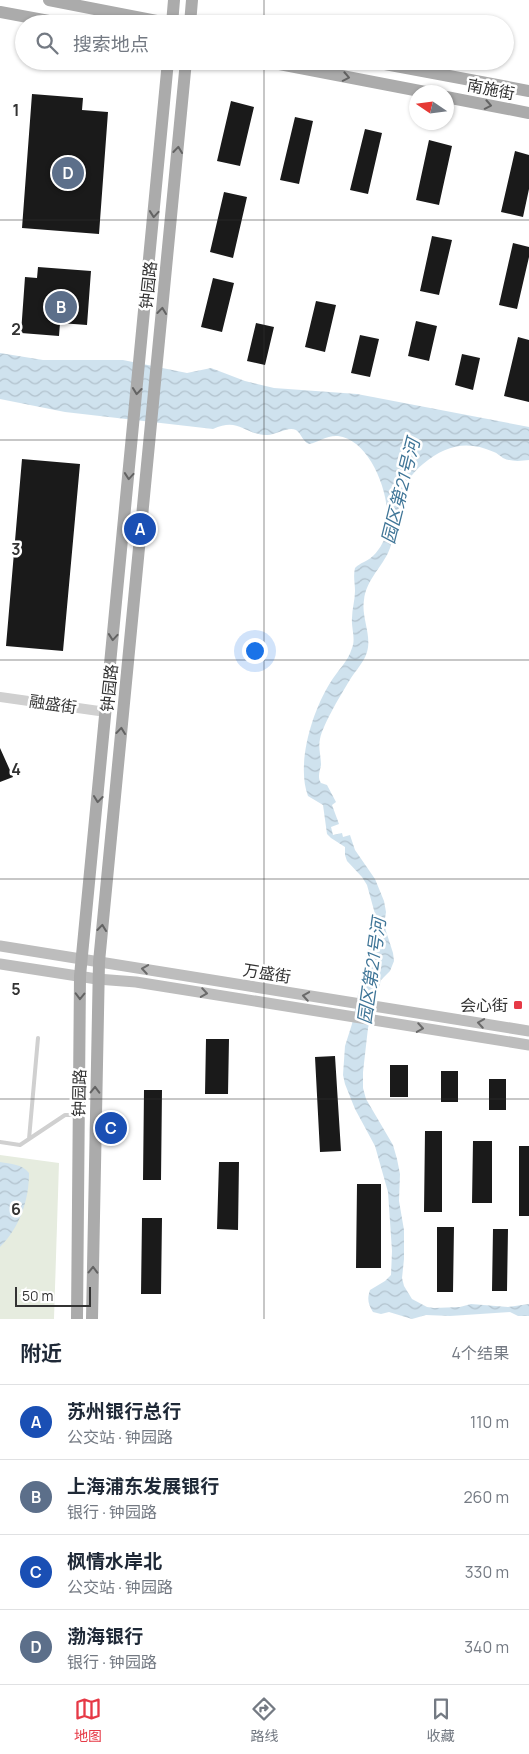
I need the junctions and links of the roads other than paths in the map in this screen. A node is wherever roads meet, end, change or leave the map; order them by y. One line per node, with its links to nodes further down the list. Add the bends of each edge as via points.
1 (49, 0): 6 (main road)
2 (174, 0): 7 (main road)
3 (192, 0): 8 (main road)
4 (0, 12): 5 (main road)
5 (16, 15)
6 (126, 15)
7 (173, 15)
8 (191, 15)
9 (167, 70): 18 (main road, 钟园路, one-way to 18)
10 (185, 70): 21 (main road, 钟园路, one-way to 10)
11 (311, 70): 13 (main road, one-way to 13)
12 (417, 70): 14 (main road, 南施街)
13 (409, 89)
14 (529, 91)
15 (454, 99): 16 (main road, 南施街, one-way to 16)
16 (529, 113)
17 (0, 697): 18 (street, 融盛街)
18 (106, 712): 20 (main road, 钟园路, one-way to 20)
19 (0, 946): 20 (main road, 万盛街)
20 (82, 959): 21 (main road, 万盛街); 23 (main road, 钟园路)
21 (99, 962): 24 (main road, 钟园路); 25 (main road, 万盛街, one-way to 21)
22 (0, 964): 23 (main road, 万盛街)
23 (80, 976): 24 (main road, 万盛街); 28 (main road, 钟园路, one-way to 28)
24 (98, 979): 27 (main road, 万盛街, one-way to 27, via 136,982); 32 (main road, 钟园路, one-way to 24)
25 (529, 1031)
26 (38, 1038): 29 (lane)
27 (529, 1045)
28 (79, 1115): 29 (lane, via 65,1115); 31 (main road, 钟园路)
29 (29, 1139): 30 (lane, via 20,1145)
30 (0, 1142)
31 (77, 1319)
32 (92, 1319)

